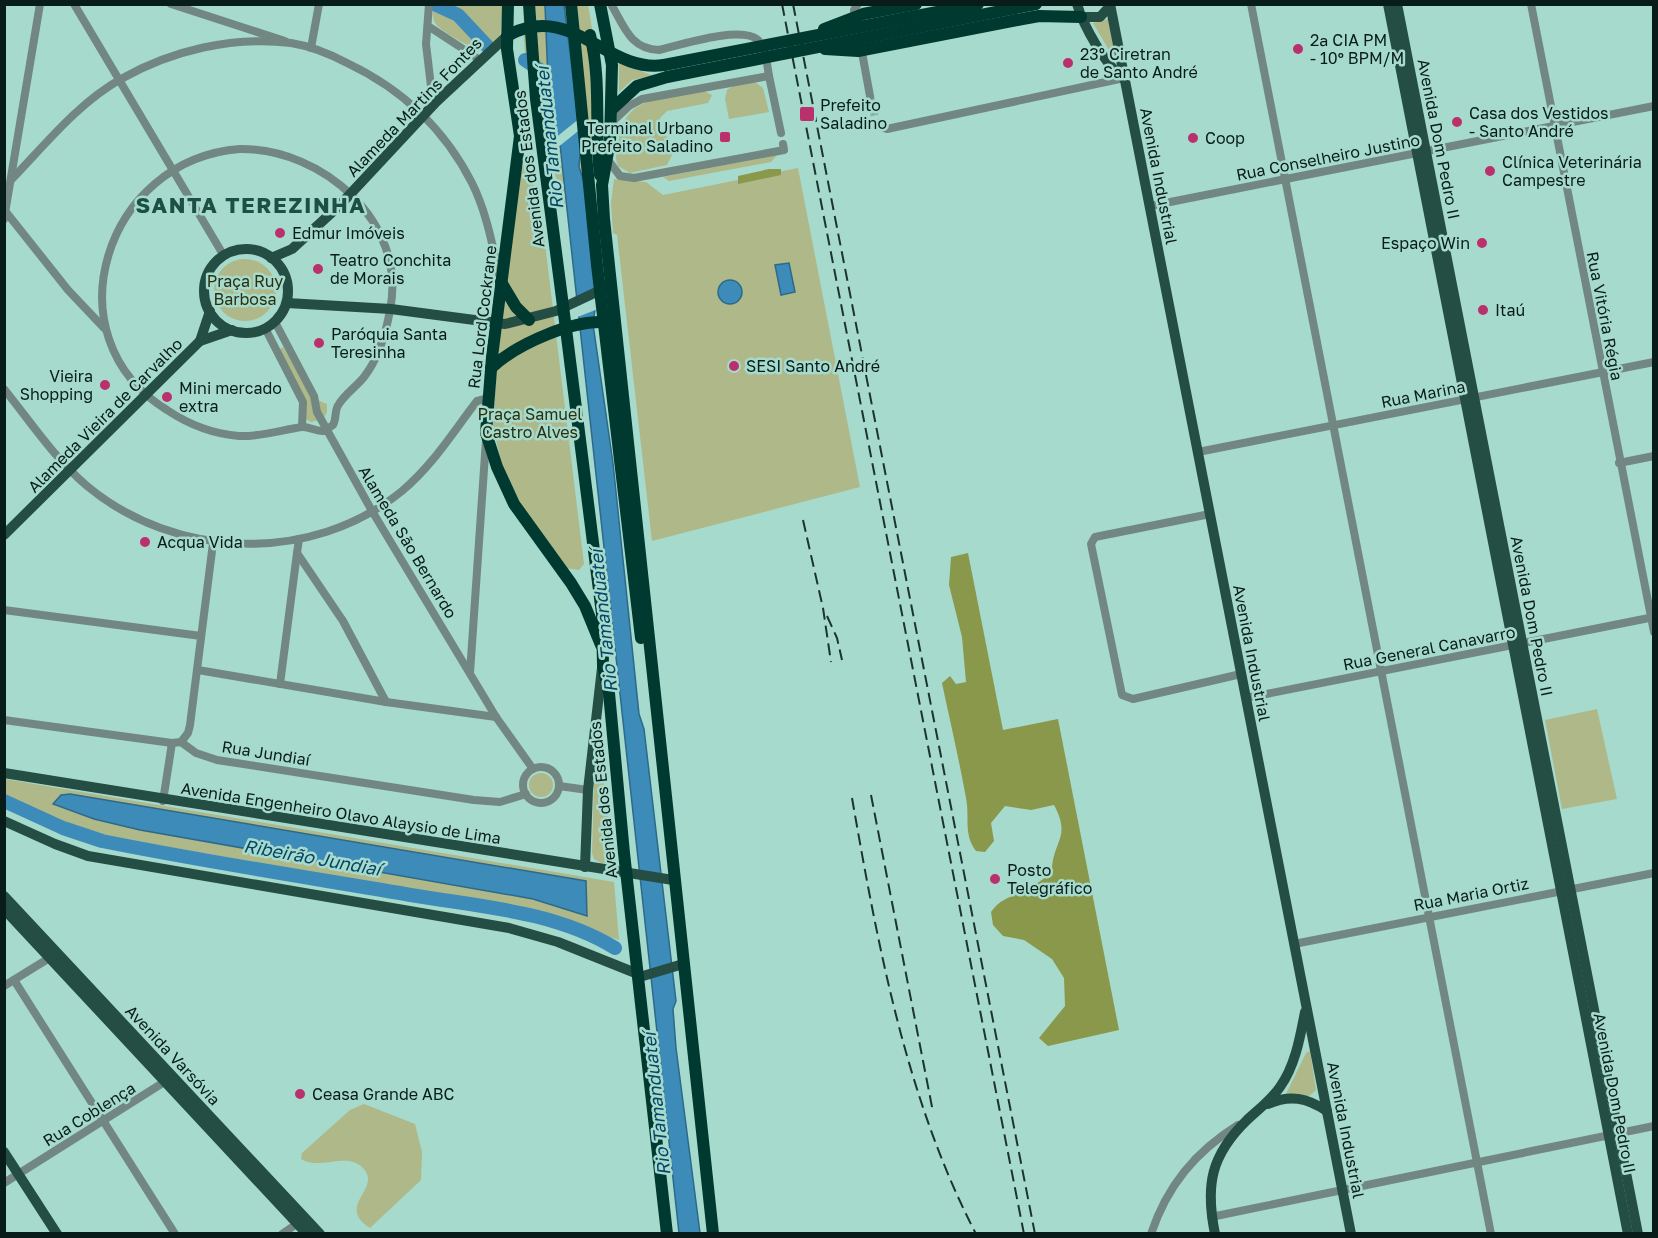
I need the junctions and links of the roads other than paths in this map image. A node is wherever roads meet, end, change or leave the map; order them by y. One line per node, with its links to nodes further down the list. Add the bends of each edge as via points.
1 (40, 4): 49 (street)
2 (74, 4): 34 (street)
3 (171, 4): 26 (street)
4 (319, 4): 28 (street)
5 (508, 4): 24 (highway, Avenida dos Estados)
6 (528, 4): 98 (highway, Avenida dos Estados, bridge, via 550,212 602,614)
7 (571, 4): 105 (highway, bridge, via 641,639)
8 (600, 4): 27 (highway)
9 (611, 4): 32 (street, via 629,36 646,48 659,50 735,34 750,35 763,47)
10 (858, 4): 35 (street, via 854,15)
11 (916, 4): 25 (highway, bridge, via 851,17)
12 (978, 4): 25 (highway, bridge)
13 (1036, 4): 25 (highway, bridge)
14 (1251, 4): 50 (street)
15 (1388, 4): 46 (main road, Avenida Dom Pedro II)
16 (1398, 4): 46 (main road, Avenida Dom Pedro II)
17 (1531, 4): 43 (street, Rua Vitória Régia)
18 (1110, 5): 20 (main road, via 1100,17); 33 (main road, Avenida Industrial)
19 (429, 6): 22 (street)
20 (1079, 11): 25 (highway, bridge, via 858,51); 33 (main road, via 1104,55)
21 (520, 25): 23 (highway, via 553,19); 24 (highway); 30 (highway)
22 (428, 26): 29 (street); 36 (street, via 426,44)
23 (590, 35): 27 (highway); 51 (highway, via 597,68 597,150)
24 (507, 36): 29 (main road, Alameda Martins Fontes); 30 (highway, Avenida dos Estados)
25 (808, 42): 31 (highway, bridge)
26 (292, 43): 28 (street); 34 (street, via 227,44 191,50)
27 (610, 46): 31 (highway); 39 (highway)
28 (311, 48): 40 (street, via 380,80)
29 (480, 60): 36 (main road, Alameda Martins Fontes)
30 (509, 67): 38 (highway, Avenida dos Estados)
31 (665, 71): 39 (highway, via 637,86)
32 (769, 76): 41 (street, via 642,99); 44 (street)
33 (1125, 78): 42 (street, via 887,129); 53 (main road, Avenida Industrial)
34 (120, 80): 48 (street); 49 (street, via 72,117)
35 (870, 96)
36 (436, 102): 40 (main road, Alameda Martins Fontes)
37 (1653, 106): 43 (street, Rua Conselheiro Justino)
38 (518, 109): 59 (highway, Rua Lord Cockrane, via 519,146)
39 (611, 110): 41 (highway)
40 (424, 114): 52 (main road, Alameda Martins Fontes); 59 (street, via 476,192)
41 (611, 123): 47 (highway)
42 (877, 125)
43 (1554, 126): 46 (street, Rua Conselheiro Justino); 74 (street, Rua Vitória Régia)
44 (781, 133)
45 (783, 144): 47 (street, via 784,150 634,178 620,176)
46 (1421, 152): 50 (street, Rua Conselheiro Justino); 78 (main road, Avenida Dom Pedro II)
47 (607, 159): 51 (highway)
48 (174, 169): 52 (street, via 218,152 267,151 309,163); 56 (street); 68 (street, via 138,198 117,234 105,275)
49 (11, 180): 54 (street)
50 (1285, 180): 53 (street, Rua Conselheiro Justino); 79 (street)
51 (602, 185): 60 (highway)
52 (351, 193): 55 (main road, Alameda Martins Fontes); 62 (street, via 368,215 384,248)
53 (1149, 206): 83 (main road, Avenida Industrial)
54 (5, 216): 68 (street)
55 (292, 249): 57 (main road, Alameda Martins Fontes); 58 (main road)
56 (224, 256): 57 (main road, via 246,249); 63 (main road, via 207,278 205,294)
57 (271, 258): 58 (main road)
58 (285, 275): 61 (main road)
59 (501, 282): 64 (highway); 66 (highway, Rua Lord Cockrane)
60 (612, 286): 64 (main road); 67 (highway)
61 (287, 303): 62 (main road); 65 (main road)
62 (391, 309): 66 (main road); 81 (street, via 371,366 339,403 335,422)
63 (210, 311): 70 (main road); 71 (main road, Alameda Vieira de Carvalho)
64 (529, 320): 66 (main road)
65 (275, 322): 69 (main road); 81 (street, Alameda São Bernardo)
66 (496, 324): 73 (highway, Rua Lord Cockrane)
67 (616, 324): 73 (highway, via 600,322 562,329 512,352); 105 (highway)
68 (104, 328): 76 (street, via 120,367)
69 (265, 328): 70 (main road, via 247,333); 80 (street, via 303,402)
70 (232, 330): 71 (main road, Alameda Vieira de Carvalho)
71 (200, 341): 76 (main road, Alameda Vieira de Carvalho)
72 (1653, 362): 74 (street, Rua Marina)
73 (491, 368): 77 (highway, Rua Lord Cockrane)
74 (1602, 372): 78 (street, Rua Marina); 85 (street, Rua Vitória Régia)
75 (4, 389): 86 (street)
76 (145, 396): 80 (street, via 191,424 223,433 259,435); 86 (main road, Alameda Vieira de Carvalho)
77 (489, 398): 82 (highway, Rua Lord Cockrane); 87 (street, via 477,401 426,469)
78 (1470, 398): 79 (street, Rua Marina); 97 (main road, Avenida Dom Pedro II)
79 (1333, 425): 83 (street, Rua Marina); 101 (street)
80 (302, 427): 81 (street, via 318,432)
81 (328, 430): 87 (street, Alameda São Bernardo)
82 (486, 433): 98 (highway, via 505,488 524,521 571,583); 102 (street, Rua Lord Cockrane)
83 (1198, 452): 88 (main road, Avenida Industrial)
84 (1653, 456): 85 (street)
85 (1619, 463): 94 (street, Rua Vitória Régia)
86 (70, 470): 89 (main road, Alameda Vieira de Carvalho); 91 (street, via 110,504 135,517)
87 (372, 512): 90 (street); 102 (street, Alameda São Bernardo)
88 (1210, 514): 103 (main road, Avenida Industrial); 103 (street, via 1092,539 1121,692 1133,699)
89 (4, 535)
90 (299, 539): 91 (street); 92 (street)
91 (213, 543): 96 (street)
92 (297, 554): 104 (street); 107 (street, via 343,621)
93 (4, 609): 96 (street)
94 (1652, 618): 95 (street, Rua Vitória Régia); 97 (street, Rua General Canavarro)
95 (1653, 632)
96 (201, 636): 100 (street)
97 (1516, 644): 101 (street, Rua General Canavarro); 123 (main road, Avenida Dom Pedro II)
98 (602, 646): 99 (highway, Avenida dos Estados)
99 (603, 666): 115 (main road); 121 (highway, Avenida dos Estados)
100 (198, 670): 104 (street); 110 (street, via 189,733)
101 (1381, 671): 106 (street, Rua General Canavarro); 126 (street)
102 (470, 673): 108 (street, Alameda São Bernardo)
103 (1241, 674): 106 (main road, Avenida Industrial)
104 (280, 684): 107 (street)
105 (653, 684): 122 (highway)
106 (1246, 698): 127 (main road, Avenida Industrial)
107 (386, 702): 108 (street)
108 (496, 717): 112 (street, Alameda São Bernardo)
109 (4, 720): 111 (street)
110 (181, 742): 111 (street); 116 (street, Rua Jundiaí, via 196,753 217,760 474,800 500,802)
111 (172, 743): 117 (street)
112 (533, 769): 114 (street, via 543,767 553,772); 116 (street, via 525,777)
113 (4, 773): 117 (main road, Avenida Engenheiro Olavo Alaysio de Lima)
114 (559, 786): 115 (street); 116 (street, via 548,801 538,802)
115 (588, 790): 119 (main road)
116 (526, 794)
117 (164, 801): 119 (main road, Avenida Engenheiro Olavo Alaysio de Lima)
118 (4, 821): 130 (main road, via 99,858 509,928 558,942)
119 (585, 867): 121 (main road, Avenida Engenheiro Olavo Alaysio de Lima)
120 (1653, 873): 123 (street, Rua Maria Ortiz)
121 (632, 874): 122 (main road, Avenida Engenheiro Olavo Alaysio de Lima); 130 (highway, Avenida dos Estados)
122 (668, 879): 129 (highway)
123 (1565, 890): 126 (street, Rua Maria Ortiz); 140 (main road, Avenida Dom Pedro II)
124 (4, 896): 128 (main road, Avenida Varsóvia)
125 (4, 909): 128 (main road, Avenida Varsóvia)
126 (1429, 916): 127 (street, Rua Maria Ortiz); 144 (street)
127 (1294, 944): 133 (main road, Avenida Industrial)
128 (54, 955): 131 (street); 134 (main road, Avenida Varsóvia)
129 (678, 966): 130 (main road); 156 (highway)
130 (643, 975): 155 (highway, Avenida dos Estados)
131 (14, 980): 132 (street); 138 (street)
132 (4, 986)
133 (1306, 1006): 135 (main road, via 1290,1068); 136 (main road, Avenida Industrial)
134 (169, 1079): 138 (street, Rua Coblença); 149 (main road, Avenida Varsóvia)
135 (1265, 1106): 136 (main road, via 1300,1098); 137 (main road)
136 (1327, 1111): 147 (main road, Avenida Industrial)
137 (1249, 1118): 142 (main road); 143 (street)
138 (104, 1120): 145 (street, Rua Coblença); 151 (street)
139 (1653, 1126): 140 (street)
140 (1613, 1134): 144 (street); 161 (main road, Avenida Dom Pedro II); 162 (main road, Avenida Dom Pedro II)
141 (4, 1152): 145 (main road)
142 (1220, 1155): 143 (street, via 1210,1152); 148 (main road, via 1209,1192)
143 (1197, 1156): 157 (street, via 1166,1196)
144 (1477, 1162): 147 (street); 160 (street)
145 (18, 1174): 146 (street, Rua Coblença); 150 (main road)
146 (4, 1183)
147 (1342, 1189): 148 (street); 159 (main road, Avenida Industrial)
148 (1211, 1216): 158 (main road)
149 (302, 1221): 152 (street); 153 (main road, Avenida Varsóvia); 154 (main road, Avenida Varsóvia)
150 (57, 1233)
151 (175, 1233)
152 (282, 1233)
153 (307, 1233)
154 (320, 1233)
155 (667, 1233)
156 (713, 1233)
157 (1151, 1233)
158 (1215, 1233)
159 (1351, 1233)
160 (1491, 1233)
161 (1628, 1233)
162 (1638, 1233)

